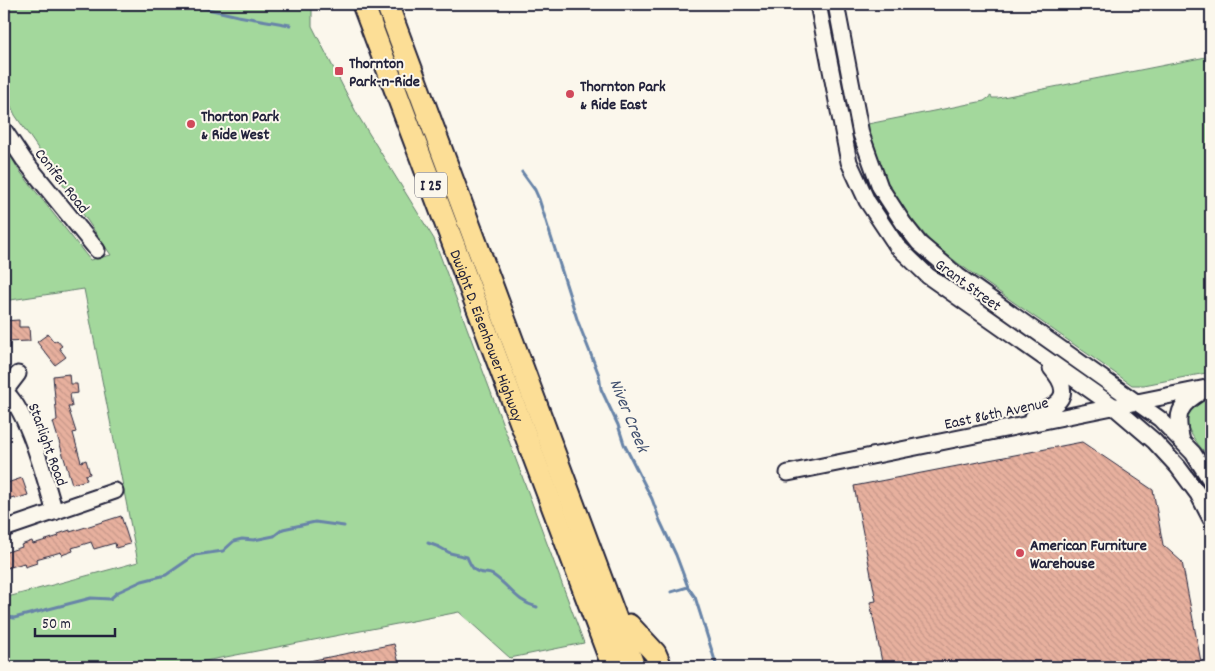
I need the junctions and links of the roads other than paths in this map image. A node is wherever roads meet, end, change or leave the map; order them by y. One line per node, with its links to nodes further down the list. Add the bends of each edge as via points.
1 (363, 4): 22 (highway, Dwight D. Eisenhower Highway / I 25)
2 (387, 4): 26 (highway)
3 (400, 4): 23 (highway, Dwight D. Eisenhower Highway / I 25)
4 (818, 4): 8 (street, Grant Street, via 849,162 875,215 897,246 928,276)
5 (836, 4): 12 (street, Grant Street, via 861,134 880,187 904,224 919,243 958,276)
6 (4, 130): 7 (street, Conifer Road, via 24,160)
7 (97, 250)
8 (1041, 357): 13 (street, Grant Street); 14 (street, via 1060,378 1064,392 1055,405)
9 (18, 374): 11 (street, Starlight Road)
10 (1211, 387): 12 (street, East 86th Avenue); 15 (street, via 1186,402 1179,412)
11 (4, 391): 19 (street, Starlight Road, via 23,416)
12 (1134, 401): 13 (street, East 86th Avenue); 15 (street, Grant Street, via 1160,419)
13 (1112, 406): 14 (street, East 86th Avenue); 20 (street, Grant Street, via 1154,441 1178,467)
14 (1011, 427): 16 (street, East 86th Avenue)
15 (1183, 442): 17 (street, Grant Street)
16 (788, 473)
17 (1211, 480)
18 (115, 491): 19 (street)
19 (55, 512): 21 (street)
20 (1211, 519)
21 (4, 529)
22 (592, 614): 24 (highway); 25 (highway, Dwight D. Eisenhower Highway / I 25)
23 (629, 625): 27 (highway, Dwight D. Eisenhower Highway / I 25); 28 (highway, via 655,653)
24 (607, 667)
25 (612, 667)
26 (634, 667)
27 (646, 667)
28 (661, 667)

